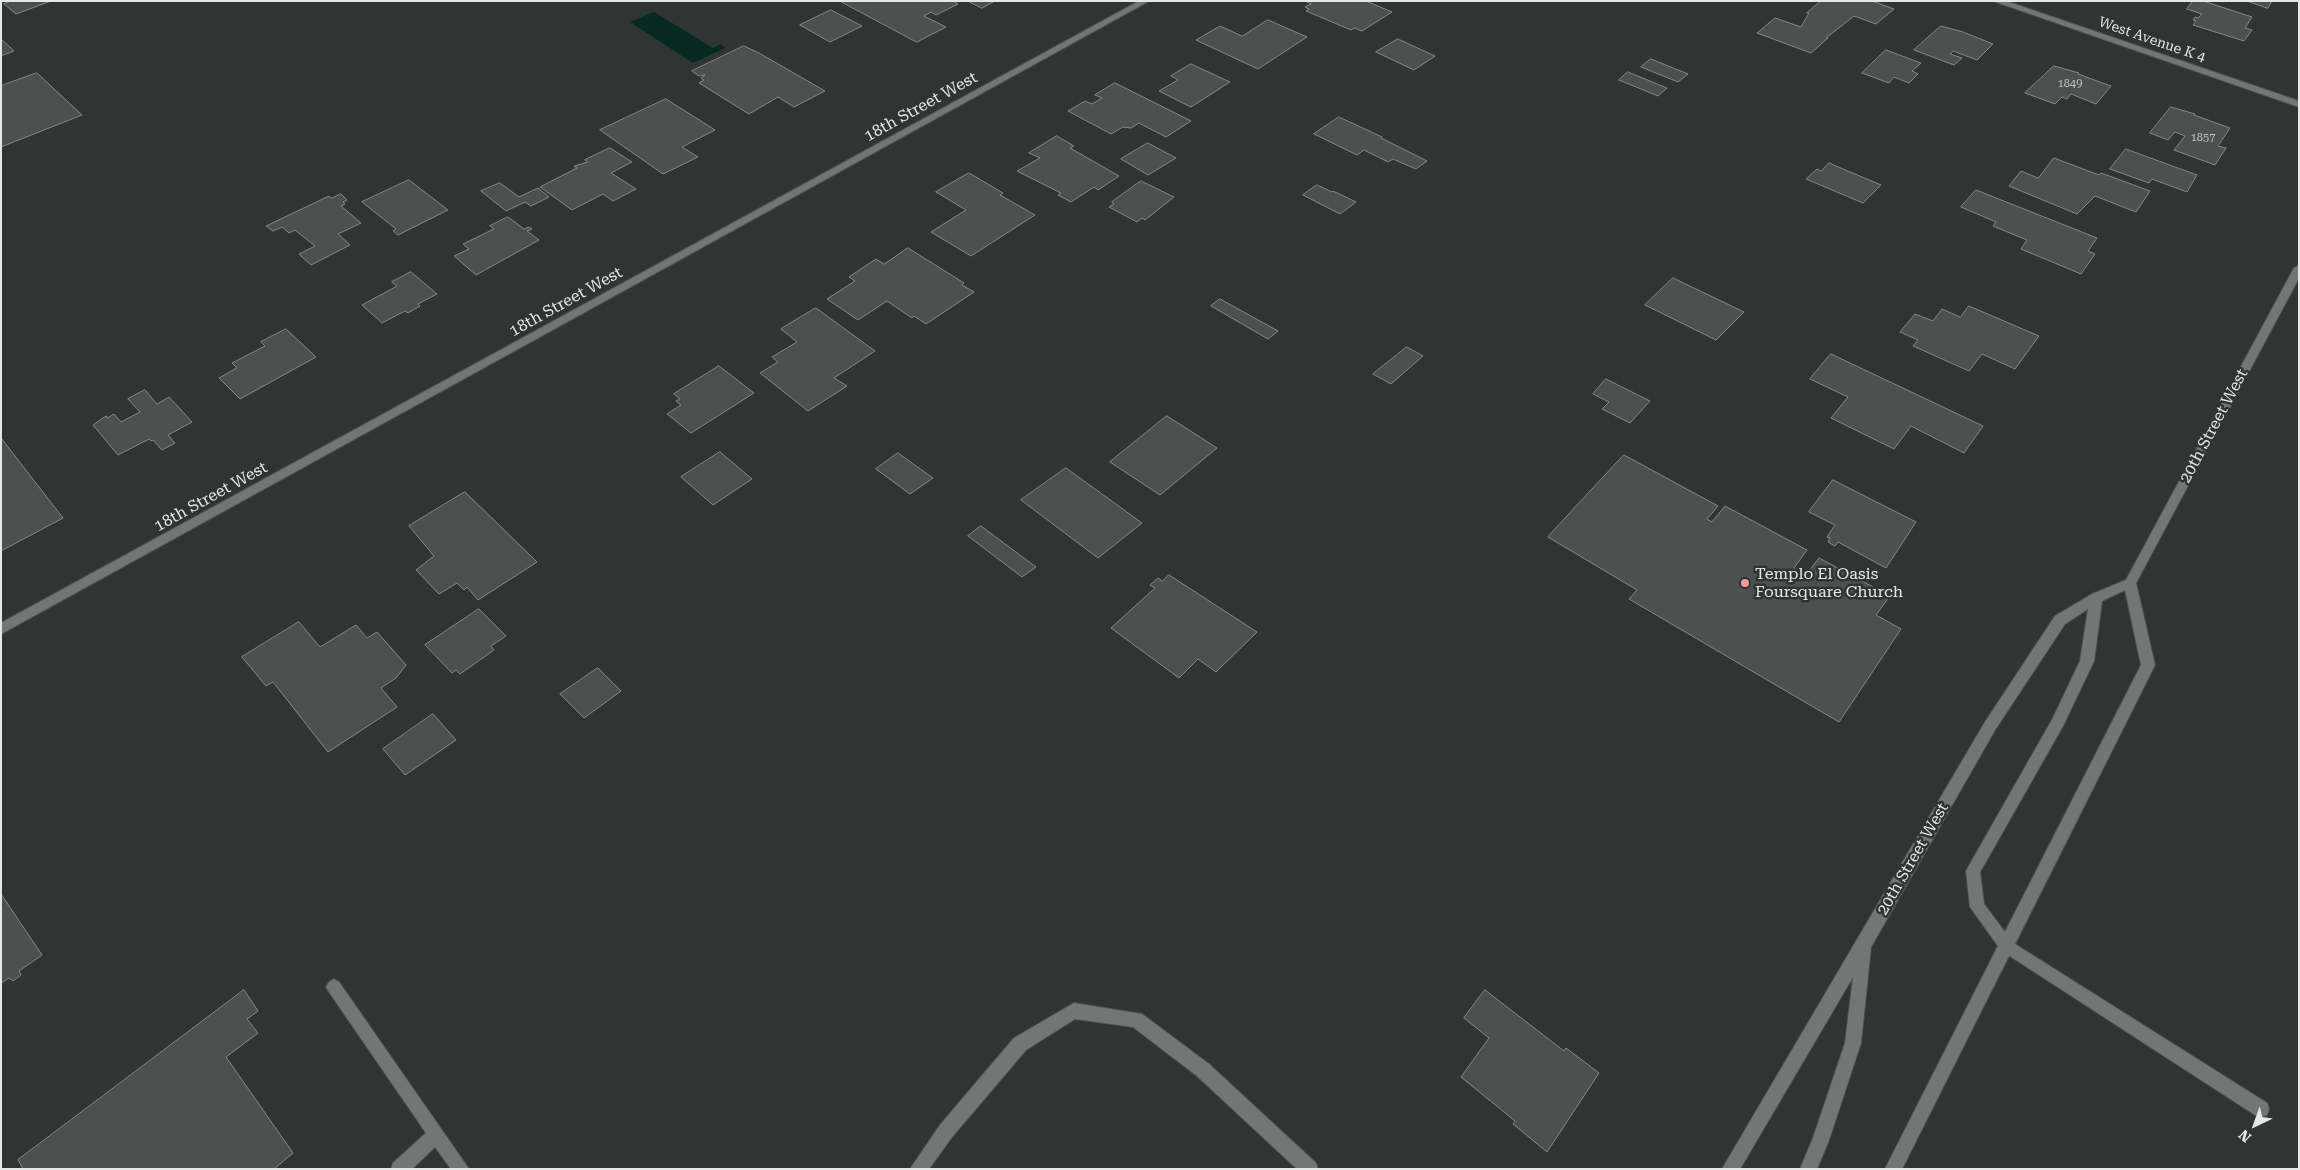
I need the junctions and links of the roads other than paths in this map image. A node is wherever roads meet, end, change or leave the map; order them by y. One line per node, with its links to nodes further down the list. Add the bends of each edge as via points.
1 (1145, 1): 7 (main road, 18th Street West)
2 (1997, 1): 3 (main road, West Avenue K 4)
3 (2299, 104)
4 (2299, 268): 5 (main road, 20th Street West)
5 (2130, 583): 6 (main road, 20th Street West); 9 (main road, via 2148,665)
6 (2096, 598): 8 (main road, 20th Street West, via 2060,620 1990,726); 9 (main road, via 2087,661 2058,722 1973,871 1977,907)
7 (1, 629)
8 (1864, 944): 17 (main road, 20th Street West); 18 (main road, via 1853,1043)
9 (2007, 946): 11 (main road); 19 (main road)
10 (334, 986): 12 (main road)
11 (2261, 1109)
12 (436, 1135): 13 (main road); 14 (main road)
13 (399, 1169)
14 (461, 1169)
15 (918, 1169): 16 (main road, via 1020,1044 1074,1011 1136,1020 1203,1070)
16 (1310, 1169)
17 (1730, 1169)
18 (1808, 1169)
19 (1892, 1169)

